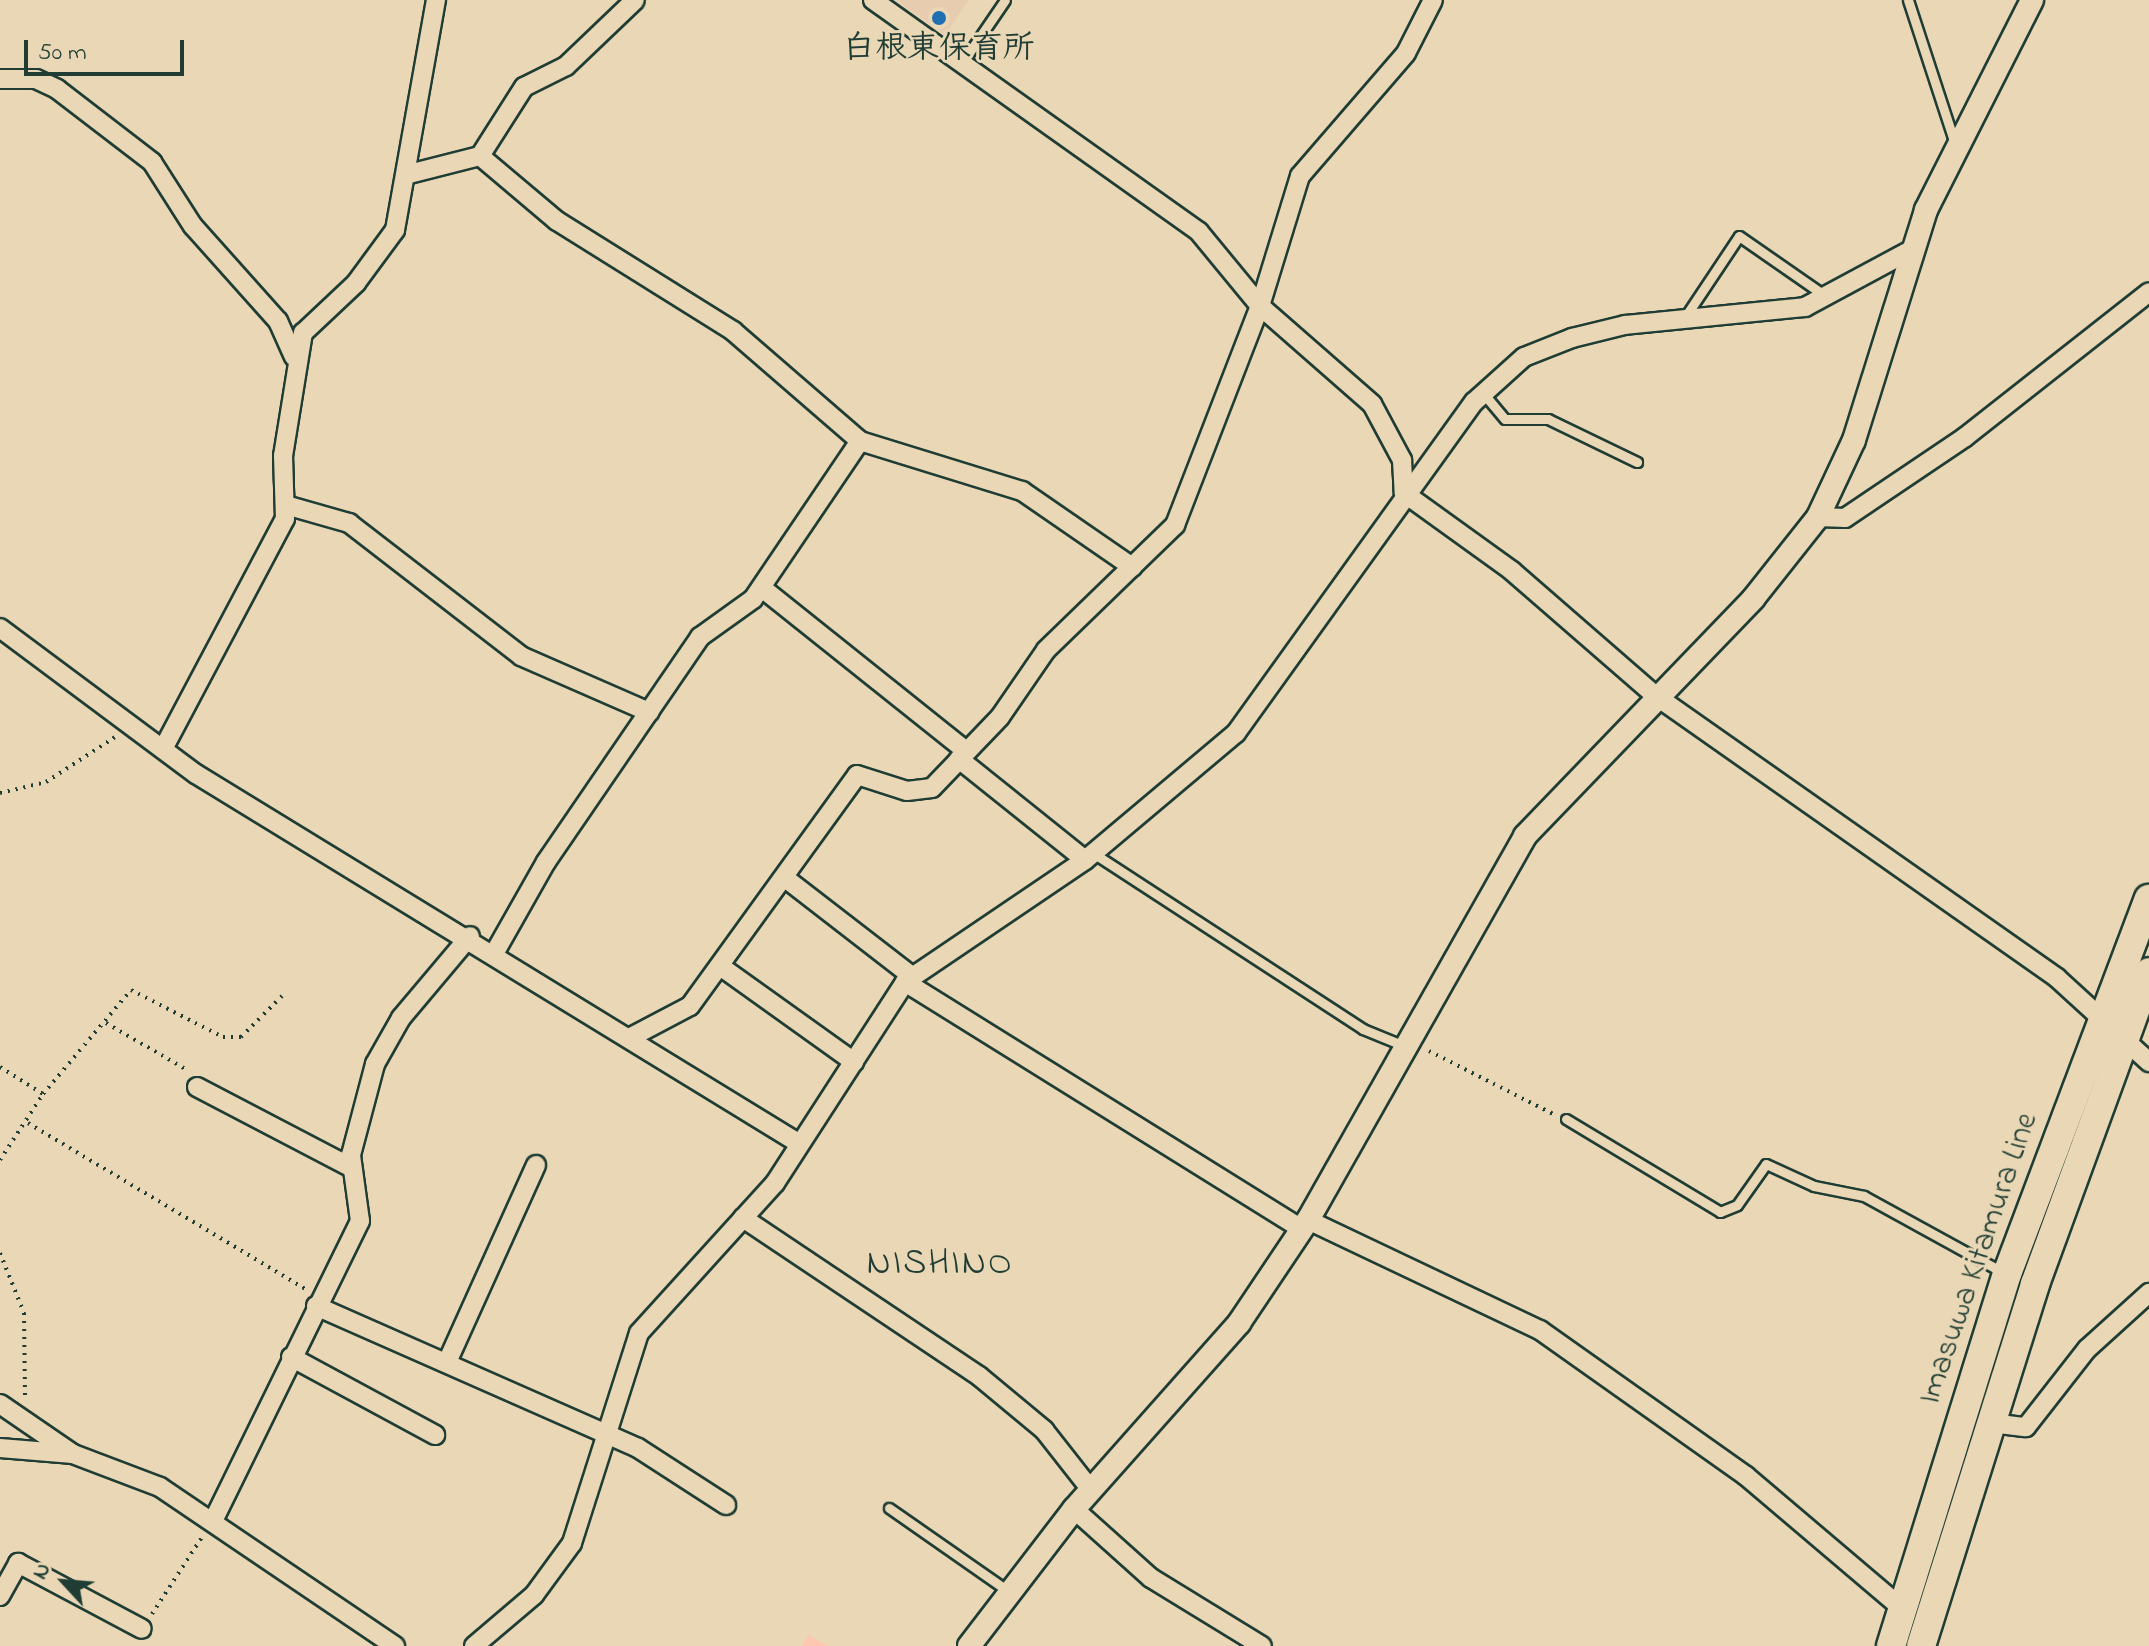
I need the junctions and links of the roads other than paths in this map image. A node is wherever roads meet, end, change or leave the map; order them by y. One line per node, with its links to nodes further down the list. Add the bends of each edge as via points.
1 (436, 0): 12 (street, via 422,53)
2 (635, 0): 11 (street, via 566,66 524,87)
3 (873, 0): 8 (street)
4 (1005, 0): 8 (lane)
5 (1433, 0): 16 (street, via 1406,53 1300,176)
6 (1908, 0): 10 (lane)
7 (2032, 0): 10 (street)
8 (962, 63): 16 (street, via 1161,200 1199,232)
9 (0, 79): 18 (street, via 36,79 57,89 152,162 193,226 278,321)
10 (1956, 147): 13 (street)
11 (480, 156): 12 (street); 20 (street, via 557,221 733,331)
12 (409, 174): 18 (street, via 395,230 356,283 318,314)
13 (1911, 250): 15 (street); 24 (street, via 1873,386)
14 (2149, 292): 24 (street, via 1965,437 1845,518)
15 (1825, 296): 17 (street, via 1767,314); 17 (lane, via 1739,236)
16 (1260, 306): 22 (street, via 1372,404 1402,460); 25 (street, via 1175,525)
17 (1683, 320): 19 (street, via 1572,338 1524,357)
18 (294, 357): 23 (street, via 283,456)
19 (1483, 393): 21 (lane, via 1505,419 1548,419); 22 (street)
20 (860, 441): 25 (street, via 1022,491); 26 (street)
21 (1637, 462)
22 (1404, 493): 28 (street, via 1512,571); 32 (street, via 1236,733)
23 (286, 505): 29 (street, via 349,523 521,656); 30 (street, via 272,553)
24 (1818, 517): 28 (street, via 1753,599)
25 (1132, 567): 31 (street, via 1046,650)
26 (762, 588): 29 (street, via 732,621 700,637); 31 (street)
27 (0, 628): 30 (street)
28 (1656, 696): 40 (street); 43 (street, via 1525,836)
29 (649, 712): 36 (street)
30 (163, 749): 35 (street)
31 (963, 755): 32 (street); 33 (street, via 932,788 907,791 857,775)
32 (1089, 856): 39 (street); 43 (lane, via 1363,1029)
33 (785, 878): 37 (street); 39 (street)
34 (2149, 899): 40 (main road, Imasuwa Kitamura Line)
35 (470, 936): 36 (street); 50 (street, via 401,1018 375,1064 358,1107)
36 (495, 952): 42 (street)
37 (720, 966): 42 (street, via 690,1006); 44 (street)
38 (2149, 972): 41 (main road, Imasuwa Kitamura Line)
39 (909, 980): 44 (street); 52 (street)
40 (2100, 1016): 41 (street); 53 (main road, Imasuwa Kitamura Line)
41 (2124, 1035): 45 (street); 59 (main road, Imasuwa Kitamura Line)
42 (633, 1036): 48 (street)
43 (1404, 1042): 52 (street)
44 (854, 1062): 48 (street)
45 (2149, 1062)
46 (197, 1087): 50 (street)
47 (1566, 1119): 53 (lane, via 1720,1212 1737,1205 1766,1164 1814,1186 1864,1196)
48 (800, 1144): 51 (street)
49 (536, 1165): 57 (street)
50 (352, 1168): 55 (street, via 360,1221)
51 (743, 1218): 60 (street, via 639,1333); 64 (street, via 979,1376 1044,1430)
52 (1305, 1225): 64 (street, via 1239,1323); 71 (street, via 1540,1330 1746,1476)
53 (2007, 1274): 71 (main road, Imasuwa Kitamura Line)
54 (2149, 1293): 59 (street, via 2087,1349 2026,1427)
55 (318, 1302): 56 (street); 57 (street)
56 (291, 1357): 61 (street); 68 (street)
57 (448, 1360): 60 (street)
58 (0, 1404): 63 (street, via 25,1416)
59 (1991, 1423): 78 (main road, Imasuwa Kitamura Line)
60 (606, 1433): 65 (street); 74 (street, via 572,1543 534,1595)
61 (435, 1435)
62 (0, 1448): 63 (street)
63 (73, 1454): 68 (street, via 160,1487)
64 (1091, 1490): 67 (street)
65 (726, 1505)
66 (889, 1508): 69 (lane)
67 (1074, 1509): 69 (street); 76 (street, via 1151,1578)
68 (214, 1519): 73 (street)
69 (1008, 1591): 75 (street)
70 (0, 1596): 72 (street, via 18,1563)
71 (1903, 1609): 77 (main road, Imasuwa Kitamura Line)
72 (142, 1629)
73 (395, 1646)
74 (474, 1646)
75 (969, 1646)
76 (1262, 1646)
77 (1891, 1646)
78 (1921, 1646)

